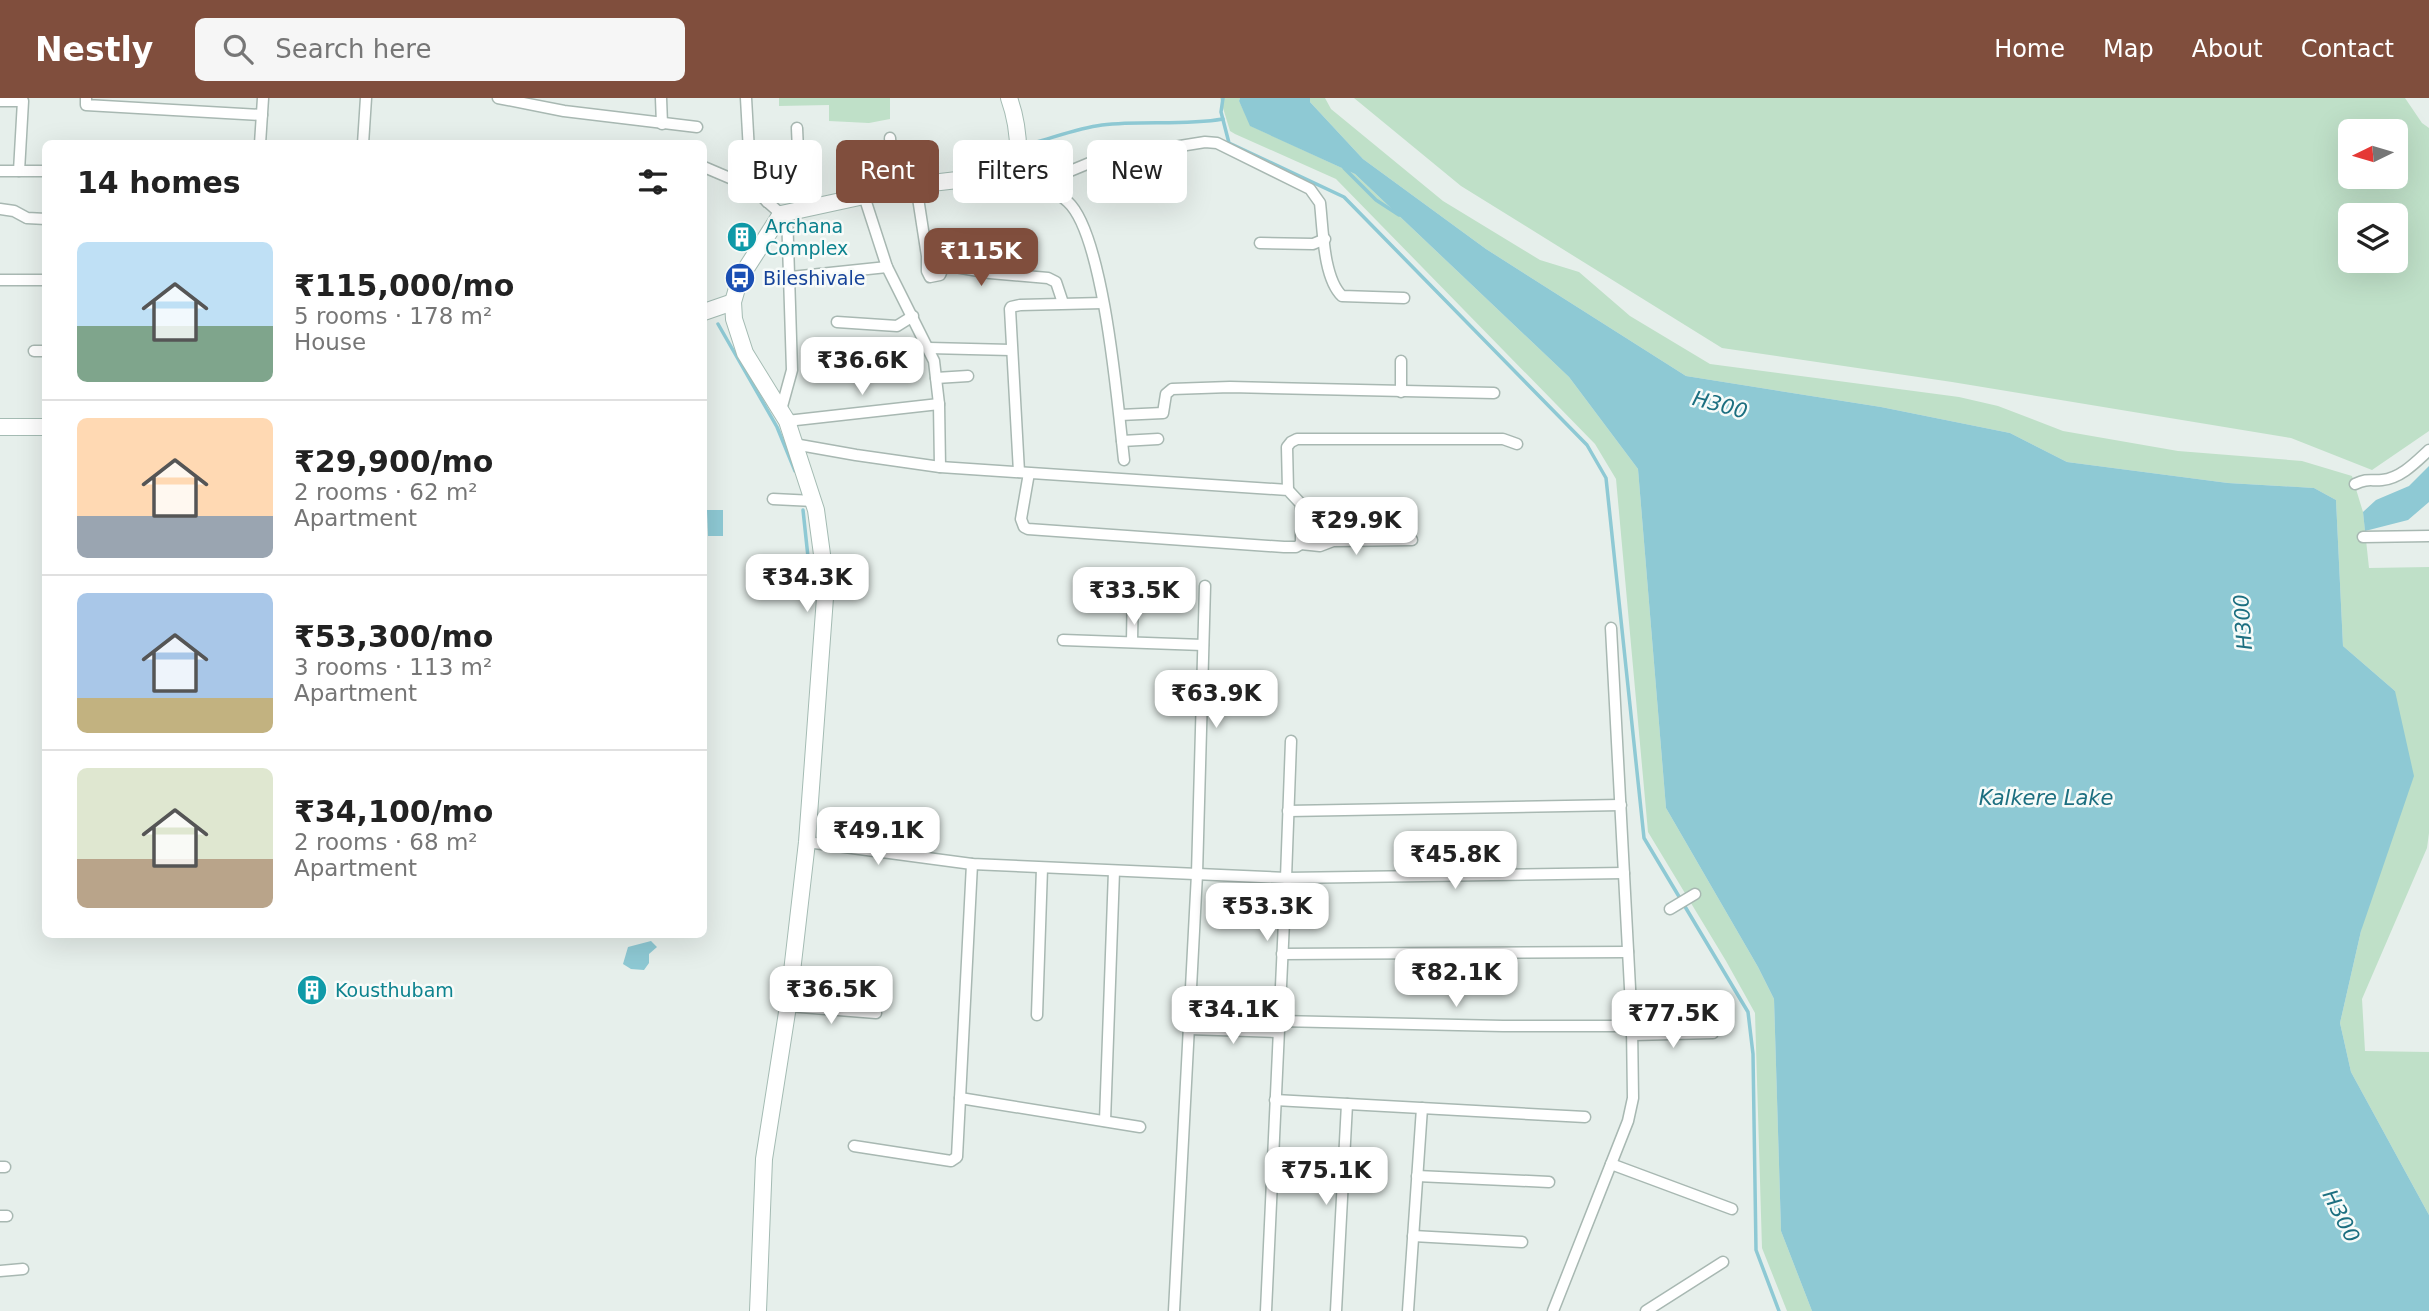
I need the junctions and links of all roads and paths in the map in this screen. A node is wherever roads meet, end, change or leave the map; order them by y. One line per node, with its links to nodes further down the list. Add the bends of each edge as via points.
1 (86, 98): 11 (street, via 86,105)
2 (193, 98): 12 (street)
3 (263, 98): 13 (street)
4 (366, 98): 18 (street)
5 (498, 98): 9 (street)
6 (661, 98): 14 (street)
7 (746, 98): 19 (street)
8 (1009, 98): 21 (main road)
9 (520, 100): 14 (street, via 564,111)
10 (0, 101): 26 (street, via 23,101)
11 (135, 102): 12 (street)
12 (192, 111): 13 (street)
13 (262, 115): 17 (street)
14 (662, 124): 15 (street)
15 (697, 127)
16 (797, 128): 20 (street)
17 (260, 140)
18 (363, 140)
19 (748, 140)
20 (798, 140)
21 (1019, 140)
22 (707, 168): 27 (street)
23 (42, 170): 26 (street)
24 (1073, 170): 36 (street, via 1099,159 1217,143 1310,189 1320,203)
25 (0, 171): 26 (street)
26 (19, 171)
27 (728, 177)
28 (836, 202): 34 (main road)
29 (769, 203): 34 (street)
30 (866, 203): 39 (street)
31 (919, 203): 40 (street, via 927,271 933,278)
32 (1069, 203): 47 (street, via 1080,217 1097,265)
33 (0, 209): 35 (street)
34 (784, 213): 41 (street); 45 (main road, via 740,278)
35 (42, 219)
36 (1325, 239): 37 (street, via 1313,244); 44 (street, via 1332,281 1342,296)
37 (1260, 243)
38 (944, 249): 40 (street)
39 (887, 267): 41 (street); 49 (street)
40 (943, 268): 46 (street, via 1048,278 1056,282)
41 (790, 277): 60 (street, via 792,370)
42 (0, 280): 43 (street)
43 (42, 280)
44 (1404, 298)
45 (733, 302): 48 (main road); 60 (main road, via 745,353)
46 (1063, 303): 47 (street); 52 (street, via 1011,307)
47 (1103, 303): 59 (street)
48 (707, 311)
49 (913, 316): 50 (street, via 897,326); 51 (street)
50 (837, 322)
51 (929, 348): 52 (street); 55 (street)
52 (1011, 350): 70 (street)
53 (1401, 361): 56 (street)
54 (968, 376): 55 (street)
55 (936, 378): 58 (street)
56 (1401, 392): 57 (street); 59 (street, via 1171,389 1163,413)
57 (1494, 393)
58 (939, 404): 60 (street); 69 (street)
59 (1120, 415): 64 (street)
60 (784, 416): 65 (main road)
61 (0, 427): 62 (main road)
62 (42, 427)
63 (1158, 439): 64 (street)
64 (1122, 441): 68 (street)
65 (794, 444): 69 (street); 74 (main road)
66 (1517, 444): 72 (street, via 1503,439 1297,439 1287,447)
67 (2429, 450): 71 (street, via 2396,477 2367,478)
68 (1124, 460)
69 (940, 467): 70 (street)
70 (1024, 472): 72 (street); 78 (street, via 1021,519 1028,529 1284,547)
71 (2355, 484)
72 (1288, 490): 78 (street, via 1301,504)
73 (774, 499): 74 (street)
74 (814, 501): 88 (main road, via 826,584)
75 (2429, 536): 76 (street)
76 (2363, 537)
77 (1412, 540): 78 (street)
78 (1301, 544)
79 (1133, 582): 83 (street)
80 (1205, 586): 84 (street)
81 (1611, 628): 86 (street)
82 (1063, 640): 83 (street)
83 (1132, 642): 84 (street)
84 (1203, 645): 93 (street)
85 (1290, 741): 87 (street)
86 (1621, 805): 87 (street); 92 (street)
87 (1288, 811): 94 (street)
88 (807, 842): 89 (street); 97 (main road)
89 (972, 864): 90 (street); 104 (street)
90 (1042, 868): 91 (street); 99 (street)
91 (1114, 871): 93 (street); 109 (street)
92 (1624, 873): 94 (street); 95 (street)
93 (1197, 874): 94 (street); 101 (street)
94 (1286, 878): 96 (street)
95 (1628, 952): 96 (street); 102 (street)
96 (1282, 954): 100 (street)
97 (788, 1006): 98 (street); 121 (main road, via 764,1159)
98 (876, 1013)
99 (1037, 1015)
100 (1279, 1027): 101 (street); 102 (street); 105 (street)
101 (1188, 1029): 122 (street)
102 (1632, 1030): 103 (street); 112 (street, via 1631,1111)
103 (1713, 1033)
104 (960, 1098): 109 (street); 111 (street, via 955,1160)
105 (1275, 1100): 106 (street); 123 (street)
106 (1347, 1104): 107 (street); 124 (street)
107 (1422, 1108): 108 (street); 113 (street)
108 (1585, 1117)
109 (1105, 1121): 110 (street)
110 (1140, 1127)
111 (853, 1146)
112 (1611, 1164): 115 (street); 126 (street)
113 (1417, 1176): 114 (street); 116 (street)
114 (1549, 1182)
115 (1732, 1209)
116 (1413, 1236): 117 (street); 125 (street)
117 (1522, 1242)
118 (1723, 1262): 127 (street)
119 (23, 1269): 120 (street)
120 (0, 1271)
121 (758, 1311)
122 (1174, 1311)
123 (1266, 1311)
124 (1336, 1311)
125 (1408, 1311)
126 (1553, 1311)
127 (1647, 1311)

